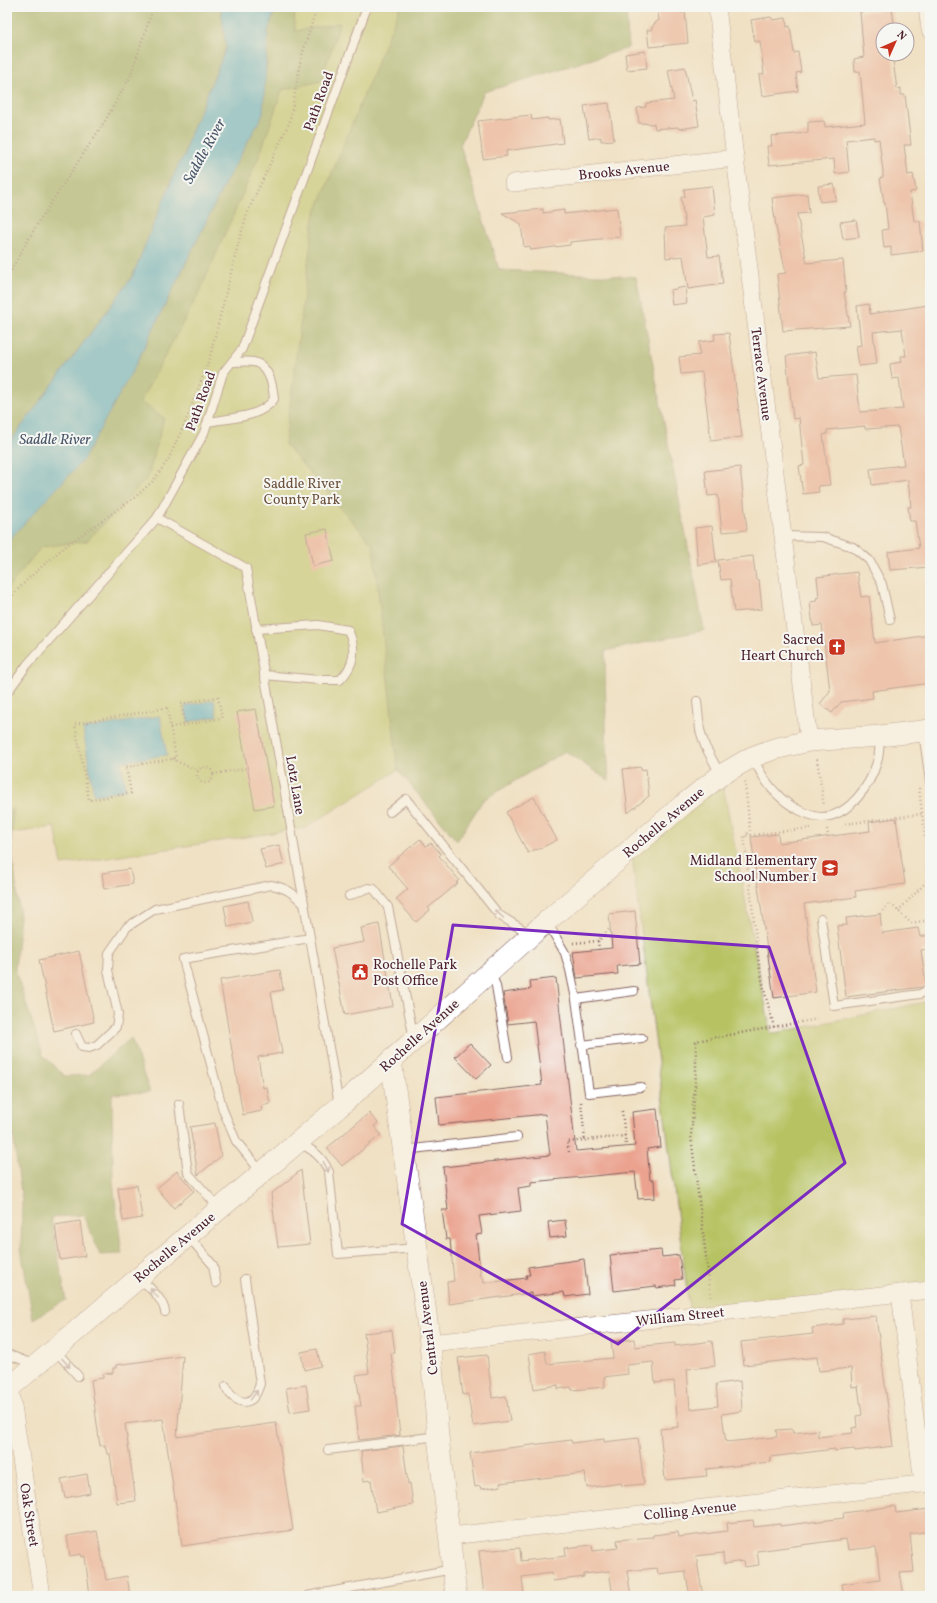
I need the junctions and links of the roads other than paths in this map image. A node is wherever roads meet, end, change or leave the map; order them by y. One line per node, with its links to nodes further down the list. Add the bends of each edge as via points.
1 (367, 7): 7 (lane, Path Road, via 242,349)
2 (717, 7): 5 (street, Terrace Avenue)
3 (927, 7): 4 (street)
4 (930, 30)
5 (735, 158): 6 (street, Brooks Avenue); 10 (street, Terrace Avenue)
6 (513, 183)
7 (232, 362): 8 (lane, Path Road, via 223,373); 8 (lane, via 255,363 264,369 270,377 274,399 269,406 259,412)
8 (208, 422): 9 (lane, Path Road)
9 (157, 518): 12 (lane, Lotz Lane, via 246,568); 14 (lane, Path Road, via 27,665)
10 (783, 536): 11 (lane, via 823,537 853,547 869,560 882,584); 18 (street, Terrace Avenue)
11 (890, 620)
12 (256, 629): 13 (lane, Lotz Lane); 13 (lane, via 318,625 348,630 353,640 353,660 348,672 340,680)
13 (264, 675): 24 (lane, Lotz Lane)
14 (7, 693)
15 (697, 701): 20 (lane, via 704,746)
16 (927, 730): 17 (street, Rochelle Avenue); 21 (lane)
17 (880, 736): 18 (street, Rochelle Avenue); 19 (lane, via 878,761 868,782 854,801 839,813 821,817 800,811 779,796)
18 (811, 749): 19 (street, Rochelle Avenue, via 774,749)
19 (756, 765): 20 (street, Rochelle Avenue)
20 (720, 775): 26 (street, Rochelle Avenue)
21 (930, 782)
22 (390, 812): 27 (lane, one-way to 22, via 499,915 406,799)
23 (349, 896): 35 (lane, via 368,888 374,889 388,907)
24 (304, 905): 28 (lane, Lotz Lane); 33 (lane, via 284,888 271,885 155,909 127,927 109,953 108,970 118,1014 116,1027 97,1045 89,1048 82,1047)
25 (821, 919): 30 (lane, via 834,1006 920,994)
26 (547, 921): 27 (street, Rochelle Avenue); 32 (lane, via 565,953)
27 (531, 935): 29 (street, Rochelle Avenue)
28 (310, 938): 41 (lane, Lotz Lane); 45 (lane, via 183,959 223,1110 236,1141)
29 (491, 971): 35 (street, Rochelle Avenue); 37 (lane)
30 (930, 989)
31 (634, 991): 32 (lane)
32 (576, 999): 36 (lane)
33 (76, 1034)
34 (642, 1038): 36 (lane)
35 (414, 1039): 38 (street, Rochelle Avenue)
36 (581, 1045): 39 (lane, via 589,1093)
37 (508, 1057)
38 (391, 1060): 41 (street, Rochelle Avenue); 44 (street, Central Avenue)
39 (641, 1087)
40 (179, 1104): 46 (lane, via 188,1173)
41 (339, 1106): 43 (street, Rochelle Avenue)
42 (517, 1137): 44 (lane)
43 (297, 1143): 45 (street, Rochelle Avenue); 48 (lane, one-way to 48, via 317,1154 329,1172 338,1254)
44 (403, 1150): 48 (street, Central Avenue)
45 (262, 1173): 46 (street, Rochelle Avenue)
46 (220, 1208): 47 (street, Rochelle Avenue)
47 (188, 1236): 49 (street, Rochelle Avenue); 51 (lane, via 213,1265)
48 (417, 1248): 55 (street, Central Avenue)
49 (140, 1277): 54 (lane, one-way to 49, via 158,1297); 56 (street, Rochelle Avenue)
50 (245, 1279): 60 (lane, one-way to 50, via 231,1396 244,1401 254,1397 260,1384)
51 (216, 1283)
52 (930, 1290): 53 (street, William Street)
53 (900, 1293): 55 (street, William Street); 64 (street)
54 (165, 1312)
55 (430, 1343): 62 (street, Central Avenue)
56 (55, 1349): 58 (street, Rochelle Avenue); 59 (lane, one-way to 59)
57 (7, 1354): 58 (lane)
58 (36, 1365): 61 (street, Rochelle Avenue)
59 (78, 1376)
60 (226, 1386)
61 (9, 1388): 67 (street, Oak Street)
62 (438, 1436): 63 (lane); 65 (street, Central Avenue)
63 (328, 1450)
64 (927, 1484): 65 (street, Colling Avenue)
65 (450, 1536): 66 (street, Central Avenue)
66 (454, 1569): 68 (lane); 69 (street, Central Avenue)
67 (42, 1596)
68 (307, 1596)
69 (456, 1596)

